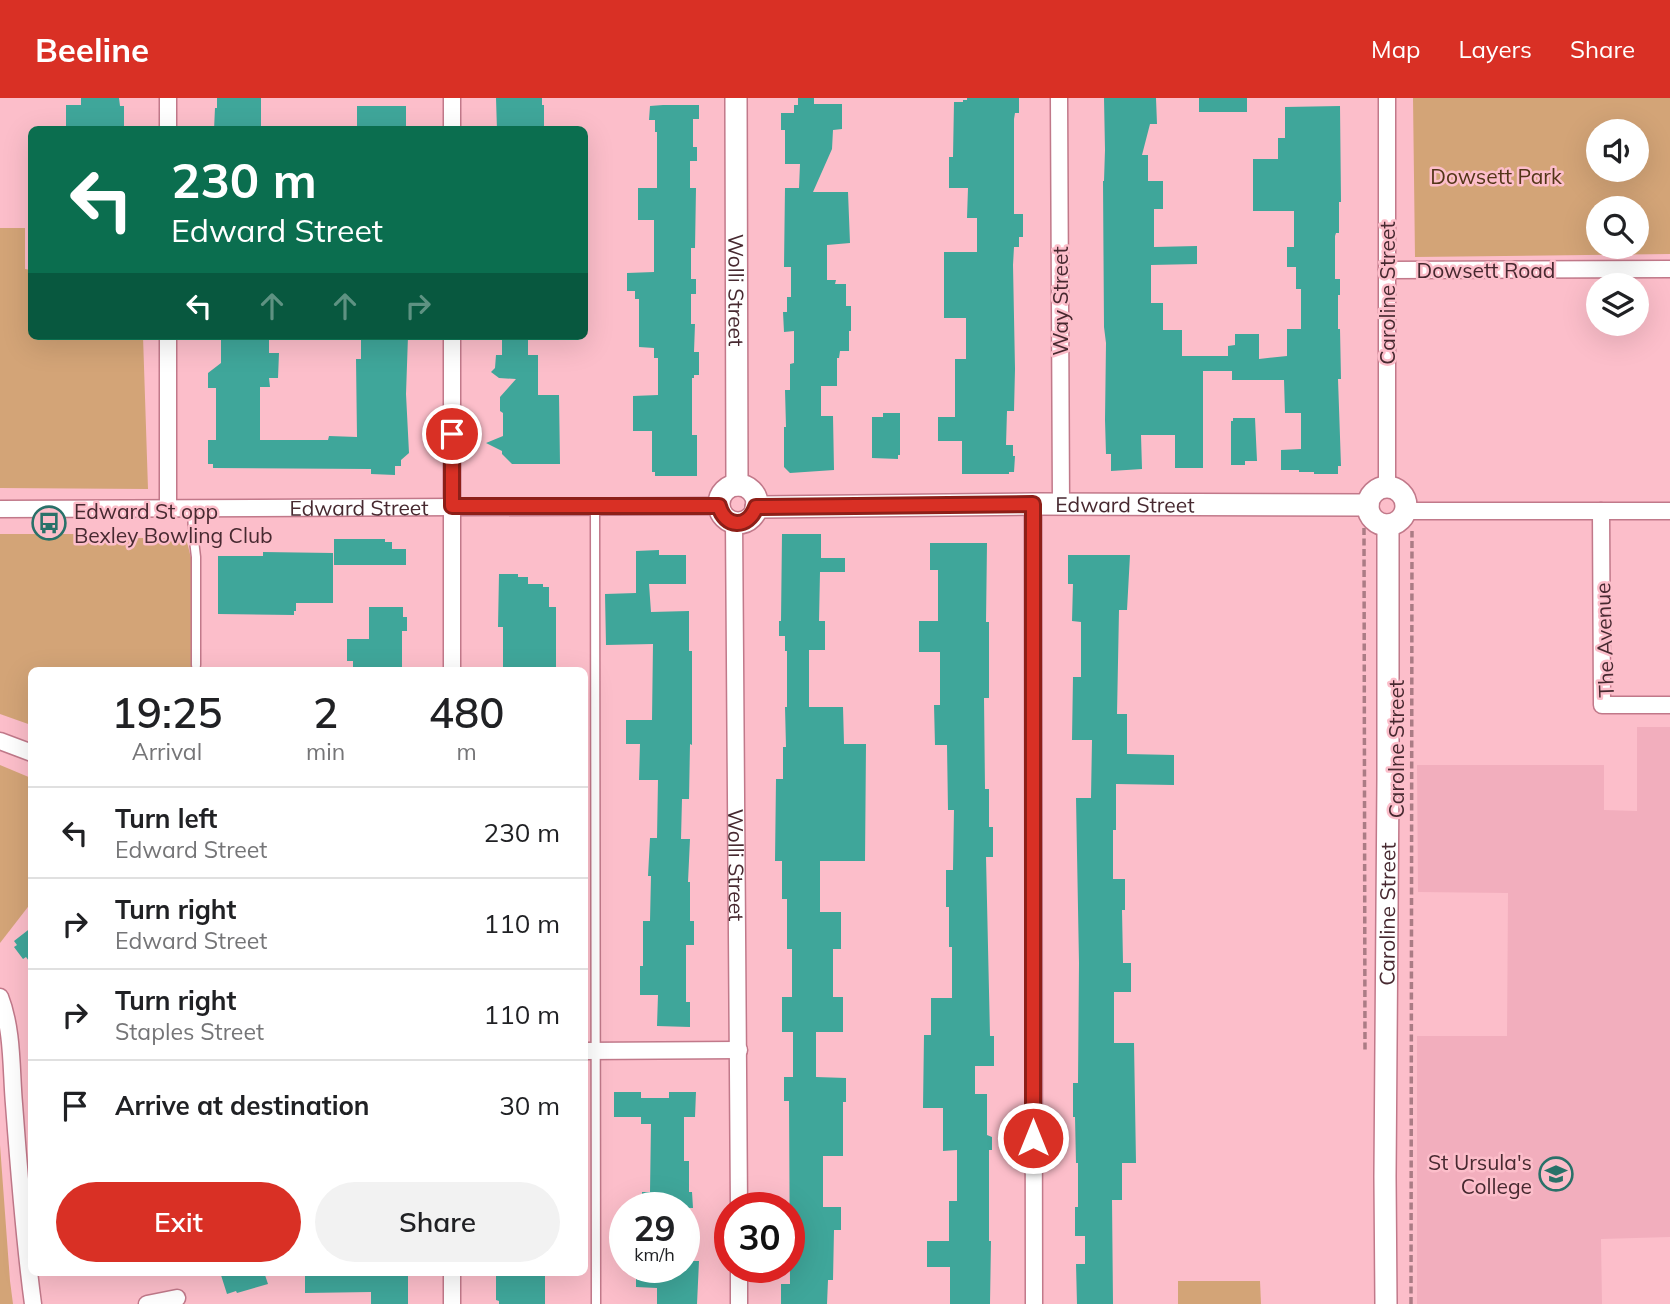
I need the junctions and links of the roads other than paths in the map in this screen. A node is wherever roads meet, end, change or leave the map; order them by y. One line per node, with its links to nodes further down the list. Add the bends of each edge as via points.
1 (168, 98): 6 (street)
2 (452, 98): 7 (street)
3 (736, 98): 12 (street, Wolli Street)
4 (1059, 98): 15 (street, Way Street)
5 (1387, 98): 9 (street, Caroline Street)
6 (168, 126)
7 (452, 126)
8 (1670, 269): 9 (street, Dowsett Road)
9 (1387, 270): 13 (street, Caroline Street)
10 (168, 340): 22 (street)
11 (452, 340): 17 (street)
12 (737, 485): 19 (street, via 725,489); 20 (street, via 752,491)
13 (1387, 487): 16 (street, via 1373,492); 26 (street, via 1402,495)
14 (1033, 504): 15 (street, Edward Street); 20 (street, Edward Street); 48 (street)
15 (1061, 505): 16 (street, Edward Street)
16 (1368, 505): 28 (street, via 1371,517)
17 (452, 506): 18 (street, Edward Street); 23 (street, Edward Street); 30 (street)
18 (595, 506): 19 (street, Edward Street); 36 (lane)
19 (719, 506): 27 (street, via 724,517)
20 (756, 507): 27 (street, via 746,521)
21 (0, 509): 22 (street, Edward Street)
22 (168, 509): 23 (street, Edward Street)
23 (192, 509): 29 (lane)
24 (1601, 511): 25 (street); 26 (street); 31 (street, The Avenue, via 1602,705)
25 (1670, 511)
26 (1409, 521): 28 (street)
27 (734, 523): 35 (street, Wolli Street)
28 (1388, 525): 49 (street, Caroline Street)
29 (196, 665)
30 (452, 667)
31 (1670, 705)
32 (0, 741): 33 (street)
33 (28, 752)
34 (0, 998): 38 (street, via 7,1023)
35 (739, 1050): 36 (street); 37 (street, Wolli Street)
36 (590, 1051): 46 (lane)
37 (739, 1192)
38 (28, 1256)
39 (30, 1276): 43 (street)
40 (452, 1276): 45 (street)
41 (739, 1283): 47 (street)
42 (177, 1298): 44 (street)
43 (33, 1304)
44 (147, 1304)
45 (452, 1304)
46 (596, 1304)
47 (739, 1304)
48 (1034, 1304)
49 (1386, 1304)

